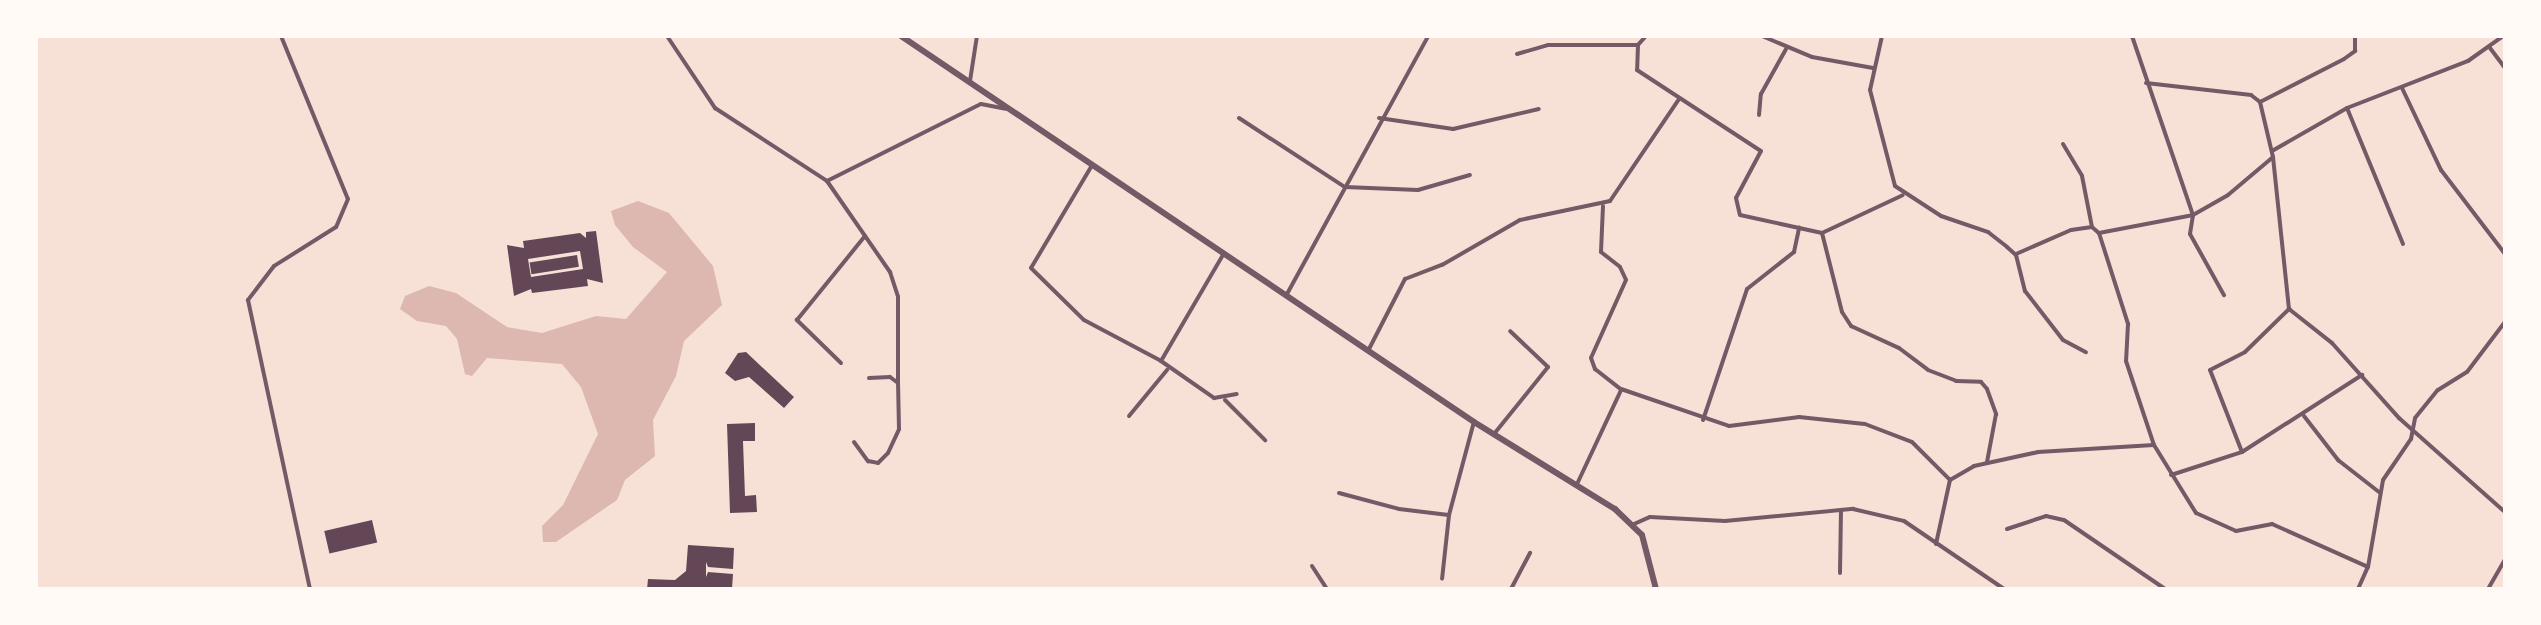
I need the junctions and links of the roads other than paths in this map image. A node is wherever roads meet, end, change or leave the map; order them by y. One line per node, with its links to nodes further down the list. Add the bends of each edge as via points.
1 (281, 36): 93 (street, via 348,199 336,227 274,266 248,300)
2 (667, 36): 33 (street, via 715,108)
3 (901, 36): 18 (street)
4 (977, 36): 18 (street)
5 (1428, 36): 28 (street, via 1400,92)
6 (1646, 36): 12 (street)
7 (1762, 36): 14 (street)
8 (1882, 36): 16 (street)
9 (2132, 36): 19 (street)
10 (2355, 36): 22 (street, via 2355,51 2344,59)
11 (2503, 36): 13 (street)
12 (1638, 45): 15 (street, via 1548,45); 21 (street, via 1637,70)
13 (2490, 48): 17 (street); 20 (street)
14 (1786, 49): 16 (street); 26 (street, via 1761,94)
15 (1517, 54)
16 (1873, 68): 35 (street, via 1870,90 1888,171)
17 (2505, 68)
18 (970, 83): 24 (street)
19 (2146, 83): 22 (street, via 2251,95); 39 (street)
20 (2402, 88): 23 (street); 47 (street, via 2441,170)
21 (1679, 99): 36 (street, via 1634,170); 41 (street, via 1761,151 1736,198 1740,215)
22 (2260, 102): 30 (street)
23 (2347, 108): 30 (street); 45 (street)
24 (1006, 109): 31 (street); 33 (street, via 981,104)
25 (1539, 109): 28 (street, via 1453,129)
26 (1759, 115)
27 (1239, 118): 34 (street)
28 (1379, 118): 34 (street)
29 (2063, 144): 40 (street, via 2082,176)
30 (2273, 154): 39 (street, via 2228,195); 51 (street)
31 (1091, 167): 46 (street); 56 (street, via 1031,268 1084,320)
32 (1470, 175): 34 (street, via 1418,190)
33 (827, 181): 44 (street)
34 (1345, 187): 50 (street)
35 (1903, 195): 42 (street); 48 (street, via 1941,216 1988,232)
36 (1603, 206): 37 (street); 38 (street)
37 (1595, 208): 38 (street); 54 (street, via 1520,220 1442,265 1405,279)
38 (1602, 214): 62 (street, via 1601,252 1620,267 1626,280 1591,363)
39 (2193, 215): 43 (street); 49 (street, via 2190,234 2200,260)
40 (2092, 227): 43 (street); 48 (street)
41 (1799, 228): 42 (street); 67 (street, via 1794,252 1747,289)
42 (1822, 233): 75 (street, via 1842,312 1851,326 1891,343 1928,370 1956,381 1981,382 1987,389 1996,414)
43 (2099, 233): 73 (street, via 2128,324 2126,361)
44 (865, 235): 57 (street, via 797,320); 61 (street, via 890,272 898,297)
45 (2403, 244)
46 (1224, 253): 50 (street); 56 (street)
47 (2505, 254)
48 (2016, 255): 55 (street, via 2025,291 2063,340)
49 (2224, 295)
50 (1286, 297): 54 (street)
51 (2289, 309): 59 (street); 74 (street, via 2245,352 2210,370)
52 (2505, 322): 69 (street, via 2467,372 2431,399)
53 (1510, 331): 70 (street, via 1542,358 1547,372)
54 (1369, 350): 68 (street)
55 (2086, 352)
56 (1161, 361): 58 (street)
57 (841, 363)
58 (1167, 370): 64 (street); 65 (street)
59 (2362, 375): 66 (street); 69 (street)
60 (869, 378): 61 (street, via 890,377)
61 (898, 383): 72 (street, via 899,429 888,453 878,463 868,461)
62 (1621, 389): 67 (street); 78 (street)
63 (1237, 394): 64 (street)
64 (1225, 400): 71 (street)
65 (1129, 416)
66 (2304, 416): 74 (street); 79 (street, via 2338,460)
67 (1703, 420): 77 (street, via 1729,426 1799,417 1865,424 1912,442)
68 (1474, 422): 70 (street); 83 (street)
69 (2413, 428): 79 (street); 82 (street)
70 (1494, 434): 78 (street)
71 (1265, 440)
72 (854, 442)
73 (2154, 445): 75 (street, via 2038,452); 76 (street)
74 (2242, 452): 76 (street)
75 (1987, 462): 77 (street)
76 (2171, 475): 90 (street, via 2196,513 2210,522 2236,531 2272,524)
77 (1950, 480): 86 (street)
78 (1578, 482): 84 (street)
79 (2379, 492): 90 (street)
80 (1339, 493): 83 (street)
81 (1841, 510): 84 (street, via 1725,521 1650,517); 86 (street, via 1904,521); 91 (street)
82 (2505, 512)
83 (1449, 515): 92 (street)
84 (1634, 524): 96 (street, via 1650,554)
85 (2007, 529): 98 (street, via 2046,516 2064,520)
86 (1936, 545): 97 (street)
87 (1530, 553): 95 (street)
88 (2505, 560): 100 (street)
89 (1312, 566): 94 (street)
90 (2368, 567): 99 (street)
91 (1840, 573)
92 (1442, 579)
93 (310, 589)
94 (1327, 589)
95 (1511, 589)
96 (1656, 589)
97 (2004, 589)
98 (2165, 589)
99 (2358, 589)
100 (2488, 589)

